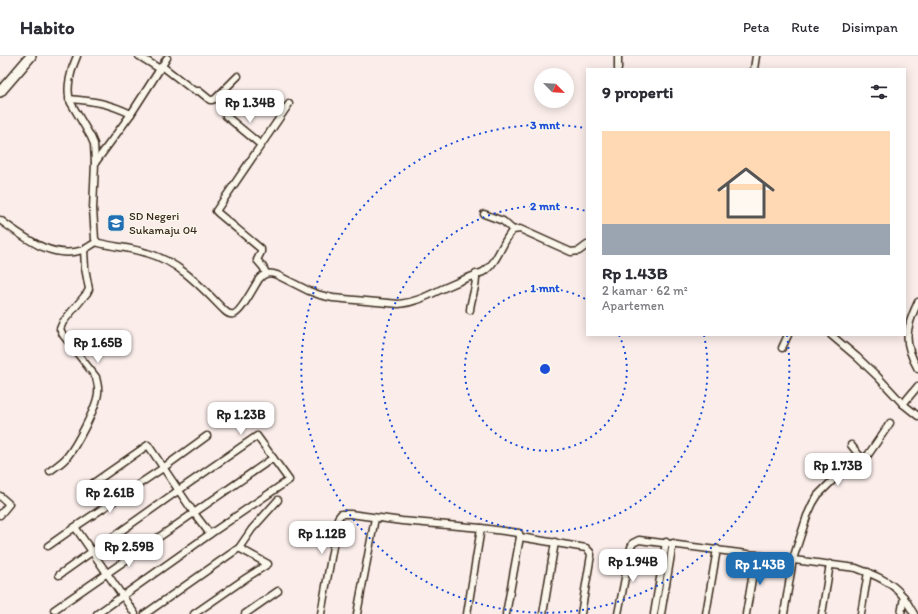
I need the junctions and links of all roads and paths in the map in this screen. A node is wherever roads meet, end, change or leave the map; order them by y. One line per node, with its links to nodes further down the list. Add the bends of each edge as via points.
1 (31, 56): 11 (main road)
2 (77, 56): 12 (street, via 70,76)
3 (139, 56): 7 (street)
4 (618, 56): 8 (street)
5 (756, 56): 9 (street)
6 (167, 58): 7 (street)
7 (161, 68): 10 (street, via 210,100); 14 (street)
8 (618, 68)
9 (754, 68)
10 (238, 76)
11 (0, 92)
12 (69, 98): 14 (street, via 117,107); 17 (street, via 94,144)
13 (289, 104): 16 (street)
14 (131, 114): 17 (street)
15 (226, 116): 16 (street)
16 (261, 145): 24 (street, via 216,211 261,249 257,260)
17 (95, 163): 21 (street, via 93,209 94,234)
18 (484, 214): 20 (street, via 503,220)
19 (0, 220): 23 (street, via 34,244 46,249 72,252)
20 (513, 230): 22 (street, via 520,229 571,252 579,251); 25 (street, via 488,269)
21 (97, 242): 23 (street); 24 (street, via 134,249 166,260 195,280 229,314 237,312 259,279)
22 (586, 246)
23 (84, 249): 41 (street, via 88,293 60,329 96,377 98,394 93,411 71,451)
24 (266, 273): 25 (street, via 277,275 309,291 326,296 399,304 418,300)
25 (476, 274): 27 (street)
26 (918, 302): 31 (street, via 907,334 909,349)
27 (470, 310)
28 (788, 336): 30 (street)
29 (832, 336): 33 (street, via 877,376)
30 (782, 348)
31 (918, 369)
32 (918, 386): 33 (street)
33 (903, 404): 34 (street)
34 (918, 416)
35 (890, 423): 39 (street)
36 (207, 436): 40 (street)
37 (850, 445): 39 (street)
38 (273, 458): 43 (street, via 257,436); 46 (street); 51 (street, via 289,480)
39 (863, 460): 60 (street, via 834,479 818,495 809,510)
40 (164, 468): 42 (street, via 148,445); 43 (street); 49 (street)
41 (50, 471)
42 (92, 484)
43 (179, 490): 46 (street); 58 (street)
44 (0, 496): 47 (street, via 9,504)
45 (278, 500): 56 (street)
46 (194, 513): 51 (street); 62 (street)
47 (0, 515)
48 (375, 518): 50 (street); 75 (street, via 350,514 339,516); 76 (street)
49 (75, 527): 55 (street); 58 (street)
50 (481, 528): 52 (street, via 517,532); 77 (street)
51 (210, 534): 66 (street)
52 (520, 537): 53 (street); 78 (street)
53 (554, 542): 79 (street); 80 (street, via 586,548 590,552)
54 (669, 543): 57 (street); 81 (street, via 639,540 633,543); 82 (street); 83 (street)
55 (48, 546)
56 (239, 548): 72 (street); 73 (street, via 268,564)
57 (717, 549): 59 (street); 84 (street)
58 (92, 551): 62 (street); 64 (street)
59 (756, 555): 60 (street); 85 (street)
60 (793, 559): 61 (street); 86 (street)
61 (830, 564): 63 (street); 87 (street)
62 (107, 572): 66 (street); 68 (street)
63 (868, 572): 67 (street, via 891,585); 88 (street)
64 (59, 575)
65 (278, 591): 69 (street)
66 (123, 596): 70 (street); 71 (street)
67 (904, 597): 89 (street); 90 (street)
68 (54, 610)
69 (253, 612): 74 (street)
70 (97, 614)
71 (135, 614)
72 (144, 614)
73 (194, 614)
74 (245, 614)
75 (321, 614)
76 (358, 614)
77 (467, 614)
78 (506, 614)
79 (543, 614)
80 (581, 614)
81 (618, 614)
82 (654, 614)
83 (661, 614)
84 (706, 614)
85 (746, 614)
86 (784, 614)
87 (822, 614)
88 (861, 614)
89 (901, 614)
90 (914, 614)

